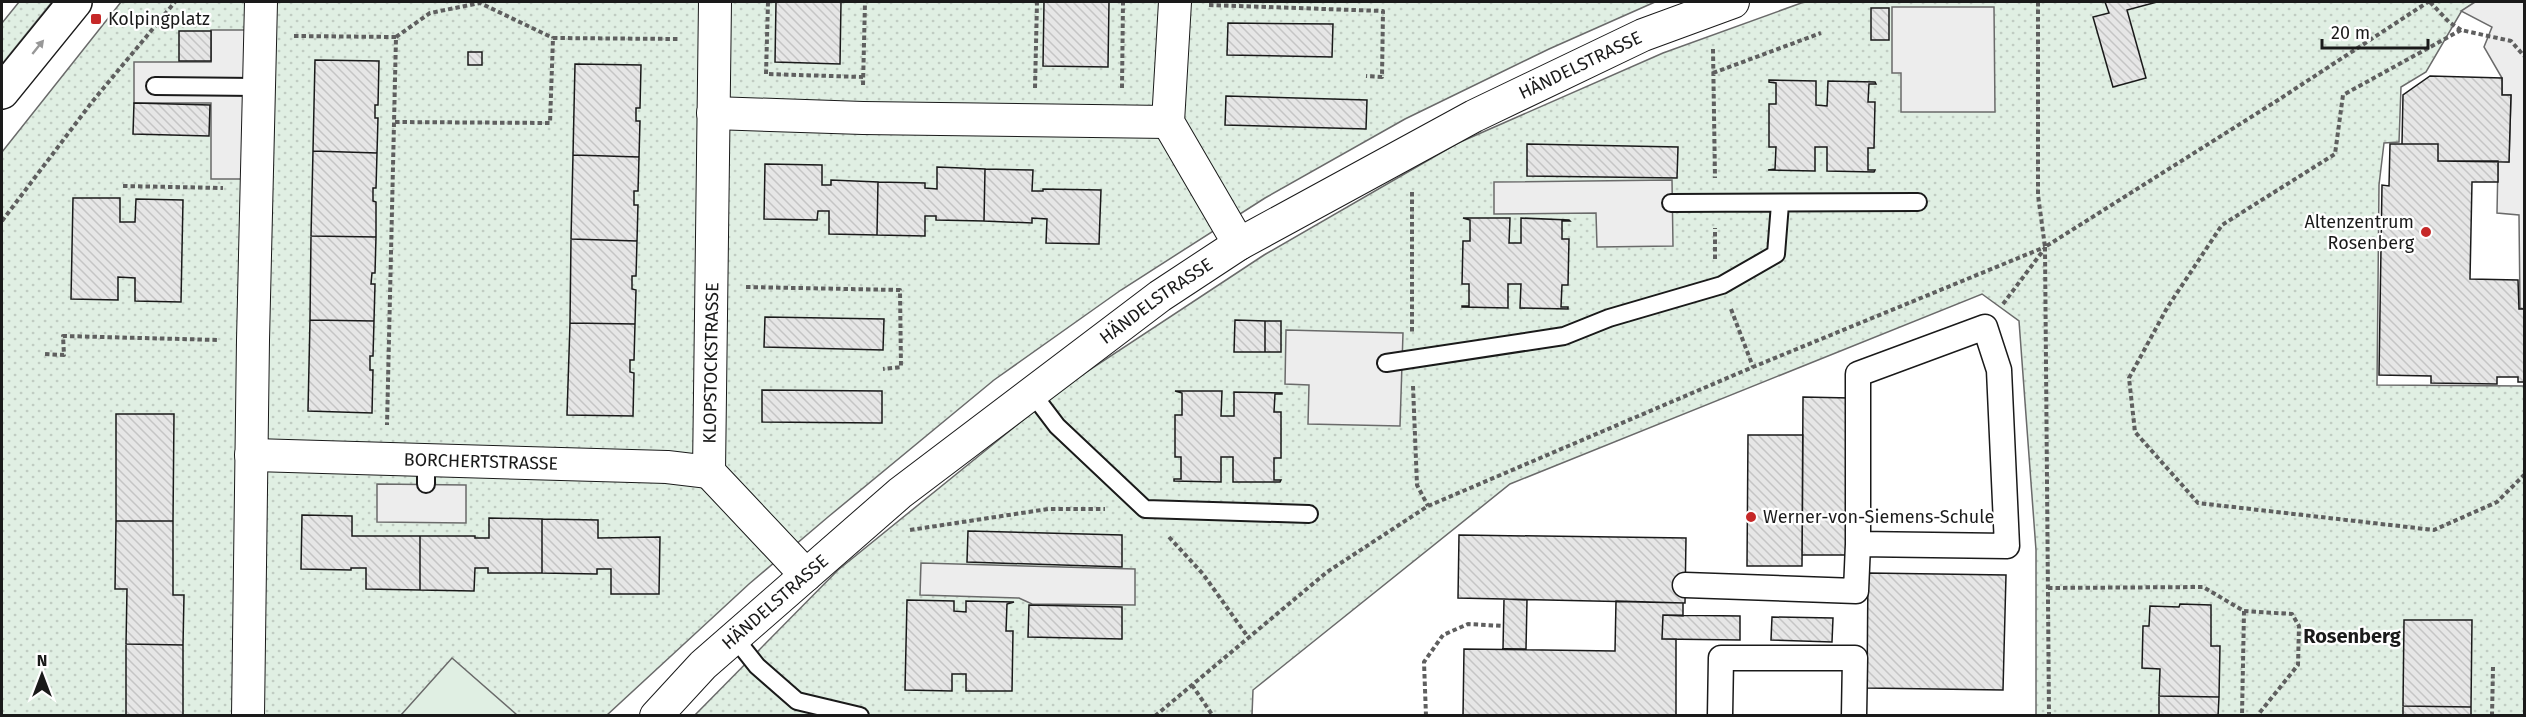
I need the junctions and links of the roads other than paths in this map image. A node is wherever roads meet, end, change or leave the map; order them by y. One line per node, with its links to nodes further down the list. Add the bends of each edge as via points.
1 (75, 2): 8 (main road, one-way to 1)
2 (261, 2): 7 (street)
3 (715, 2): 9 (street, KLOPSTOCKSTRASSE)
4 (1175, 3): 10 (street)
5 (1715, 4): 14 (street, HÄNDELSTRASSE, via 1474,116)
6 (154, 86): 7 (lane)
7 (258, 87): 17 (street)
8 (2, 92)
9 (713, 113): 10 (street); 18 (street, KLOPSTOCKSTRASSE)
10 (1168, 122): 14 (street)
11 (1918, 202): 13 (lane)
12 (1671, 203): 13 (lane)
13 (1780, 204): 15 (lane, via 1776,254 1722,285 1609,318 1564,336)
14 (1239, 244): 16 (street, HÄNDELSTRASSE, via 1160,296)
15 (1386, 363)
16 (1032, 393): 19 (lane, via 1057,426 1145,509); 21 (street, HÄNDELSTRASSE, via 900,493)
17 (251, 456): 18 (street, BORCHERTSTRASSE, via 386,460 426,472 667,467); 24 (street)
18 (709, 472): 21 (street)
19 (1310, 514)
20 (1858, 544): 20 (street, via 1858,374 1985,327 1999,370 2007,546); 22 (street, via 1856,591)
21 (806, 575): 23 (street, HÄNDELSTRASSE)
22 (1685, 585)
23 (734, 638): 25 (street, HÄNDELSTRASSE); 26 (lane, via 757,666 797,701)
24 (248, 716)
25 (656, 716)
26 (860, 716)
27 (1720, 716): 28 (street, via 1721,658 1855,658)
28 (1854, 716)

